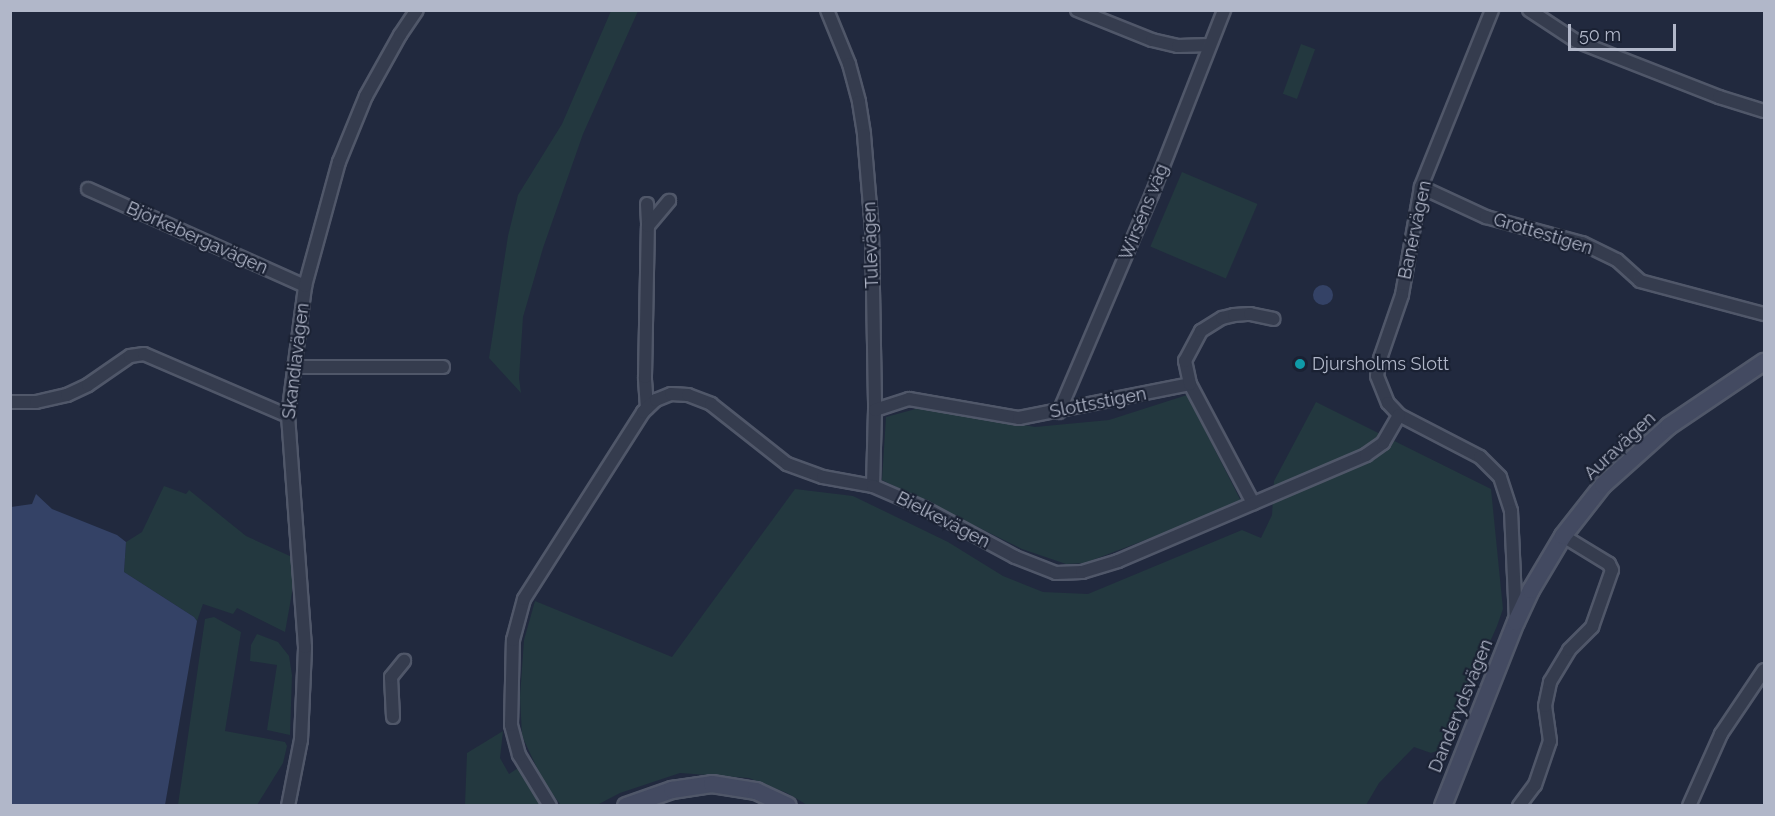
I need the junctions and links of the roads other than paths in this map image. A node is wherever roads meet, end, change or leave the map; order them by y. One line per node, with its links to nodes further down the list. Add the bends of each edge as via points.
1 (417, 10): 14 (street, Skandiavägen, via 366,96 343,151)
2 (827, 10): 23 (street, Tulevägen, via 849,64 864,135 872,231)
3 (1077, 10): 7 (street, via 1152,40 1178,46)
4 (1224, 10): 7 (street, Wirséns väg)
5 (1492, 10): 9 (street, Banérvägen)
6 (1529, 10): 8 (street, via 1576,41)
7 (1210, 45): 24 (street, Wirséns väg, via 1152,194)
8 (1764, 111)
9 (1421, 187): 15 (street, Grottestigen, via 1486,217 1582,243 1617,260 1640,281); 25 (street, Banérvägen, via 1402,295 1377,376 1388,403)
10 (88, 189): 14 (street, Björkebergavägen)
11 (669, 201): 13 (street)
12 (647, 204): 13 (street)
13 (648, 226): 22 (street)
14 (305, 286): 19 (street, Skandiavägen)
15 (1764, 314)
16 (1273, 319): 20 (street, via 1234,315 1201,331 1185,361)
17 (1764, 362): 29 (street, Auravägen, via 1669,426 1603,485)
18 (443, 367): 19 (street)
19 (292, 368): 26 (street, Skandiavägen)
20 (1190, 384): 24 (street, Slottsstigen); 28 (street)
21 (10, 402): 26 (street, via 36,402 67,395 130,356 144,354)
22 (648, 408): 27 (street, Bielkevägen, via 671,394 688,395 711,404 787,464 823,477); 36 (street, Bielkevägen, via 524,599 513,640 511,725 519,755)
23 (875, 411): 24 (street, Slottsstigen, via 909,399 1019,417); 27 (street, Tulevägen)
24 (1059, 411)
25 (1399, 415): 28 (street, Bielkevägen, via 1383,443 1366,455); 30 (street, via 1480,457 1500,477 1511,511)
26 (288, 416): 35 (street, Skandiavägen, via 305,647 301,740)
27 (873, 486): 28 (street, Bielkevägen, via 924,508 1015,557 1056,573 1082,572 1118,561)
28 (1253, 503)
29 (1563, 536): 30 (street, Auravägen); 39 (street, via 1609,564 1612,570 1592,627 1569,650 1550,682 1545,706 1550,741 1535,785)
30 (1516, 622): 34 (street, Danderydsvägen)
31 (404, 661): 33 (street, via 391,677)
32 (1764, 670): 40 (street, via 1721,734)
33 (393, 717)
34 (1446, 804)
35 (288, 806)
36 (550, 806)
37 (626, 806): 38 (street, via 672,790 712,784 756,791)
38 (788, 806)
39 (1520, 806)
40 (1689, 806)

